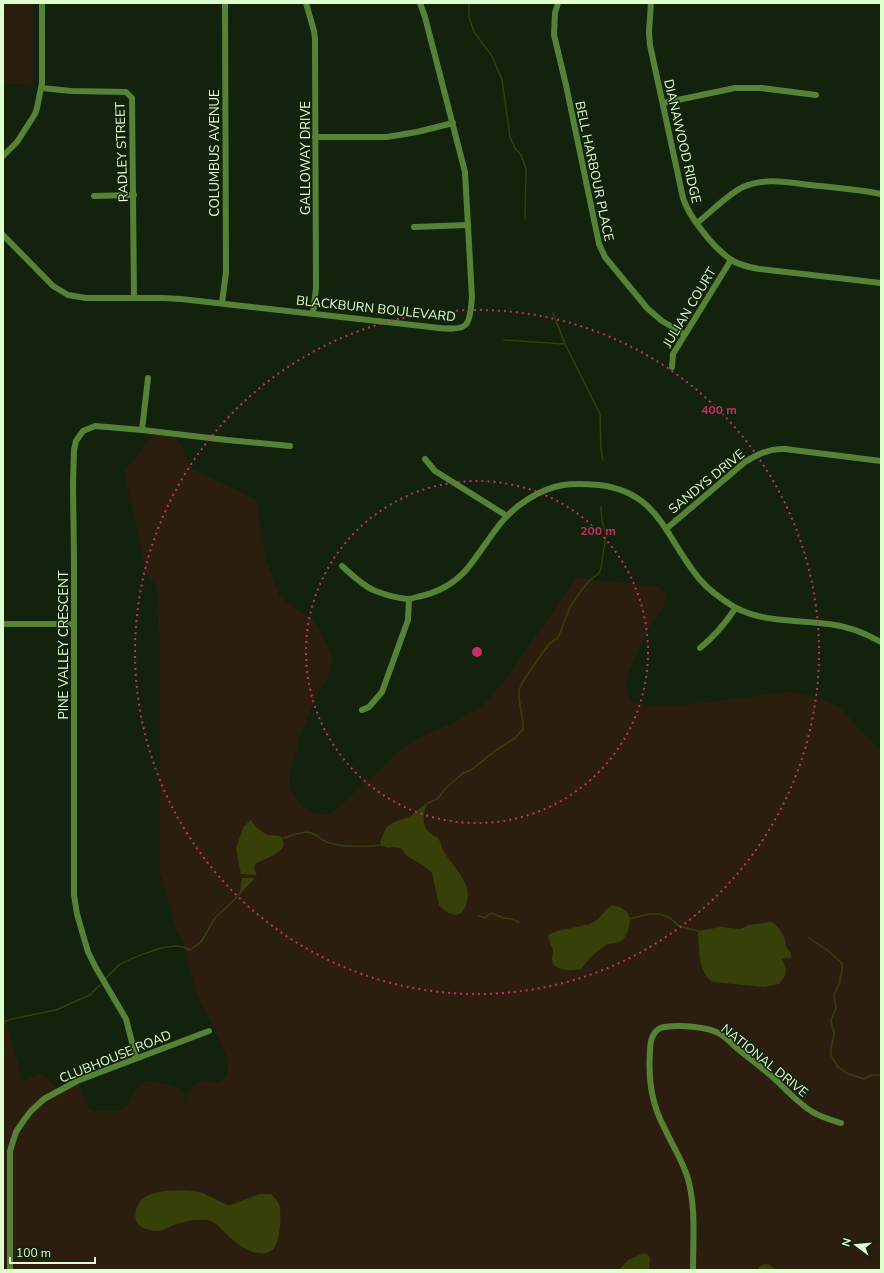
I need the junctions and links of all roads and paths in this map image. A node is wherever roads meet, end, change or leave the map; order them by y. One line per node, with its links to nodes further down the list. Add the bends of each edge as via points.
1 (42, 3): 7 (street)
2 (225, 3): 23 (street, COLUMBUS AVENUE, via 226,272)
3 (306, 3): 11 (street, GALLOWAY DRIVE, via 315,39)
4 (420, 3): 10 (street, BLACKBURN BOULEVARD)
5 (558, 3): 25 (street, BELL HARBOUR PLACE, via 554,35 598,244 605,257 647,308 662,321)
6 (651, 3): 9 (street, DIANAWOOD RIDGE, via 649,32)
7 (42, 88): 12 (street, via 35,114 17,142); 14 (street, RADLEY STREET, via 126,92 130,95 133,106)
8 (816, 95): 9 (street, via 761,88 735,88)
9 (663, 103): 16 (street, DIANAWOOD RIDGE, via 683,198)
10 (453, 123): 11 (street, via 387,137); 17 (street, BLACKBURN BOULEVARD, via 465,172)
11 (316, 137): 24 (street, GALLOWAY DRIVE, via 316,288)
12 (3, 156)
13 (881, 194): 16 (street, via 790,183 759,182 734,192)
14 (134, 195): 15 (street); 22 (street, RADLEY STREET)
15 (94, 196)
16 (697, 223): 20 (street, DIANAWOOD RIDGE)
17 (468, 224): 18 (street); 24 (street, BLACKBURN BOULEVARD, via 472,298 468,322 464,327 456,329)
18 (414, 227)
19 (3, 235): 22 (street, BLACKBURN BOULEVARD, via 62,293 80,298)
20 (730, 260): 21 (street, DIANAWOOD RIDGE, via 759,269); 25 (street, JULIAN COURT)
21 (881, 283)
22 (134, 298): 23 (street, BLACKBURN BOULEVARD)
23 (222, 303): 24 (street, BLACKBURN BOULEVARD)
24 (313, 313)
25 (684, 334): 26 (street, JULIAN COURT, via 673,354)
26 (672, 367)
27 (148, 378): 28 (street)
28 (142, 430): 29 (street, PINE VALLEY CRESCENT); 38 (street, PINE VALLEY CRESCENT, via 94,426 83,431 76,441 72,485)
29 (290, 446)
30 (425, 459): 32 (street, via 436,471)
31 (881, 461): 33 (street, SANDYS DRIVE, via 785,449 769,451 752,457 728,474)
32 (507, 516): 33 (street, via 549,489 563,485 590,484 614,488 647,504); 35 (street, via 459,578 431,594)
33 (666, 529): 36 (street, via 694,572 708,588)
34 (342, 566): 35 (street, via 372,589)
35 (409, 599): 41 (street, via 408,620 382,692 369,707)
36 (735, 609): 39 (street, via 773,620 842,626 867,634); 40 (street, via 720,631)
37 (3, 624): 38 (street)
38 (74, 624): 43 (street, PINE VALLEY CRESCENT, via 74,879 77,914 93,963 126,1019)
39 (881, 642)
40 (700, 648)
41 (362, 710)
42 (209, 1031): 43 (street, CLUBHOUSE ROAD)
43 (136, 1058): 45 (street, CLUBHOUSE ROAD, via 77,1081 44,1099 31,1111 16,1132)
44 (842, 1123): 47 (street, NATIONAL DRIVE, via 811,1111 721,1035 704,1028 689,1027 660,1028 654,1033 650,1044 649,1062 652,1098 688,1180 694,1222)
45 (6, 1164): 46 (street, CLUBHOUSE ROAD)
46 (10, 1270)
47 (693, 1270)

